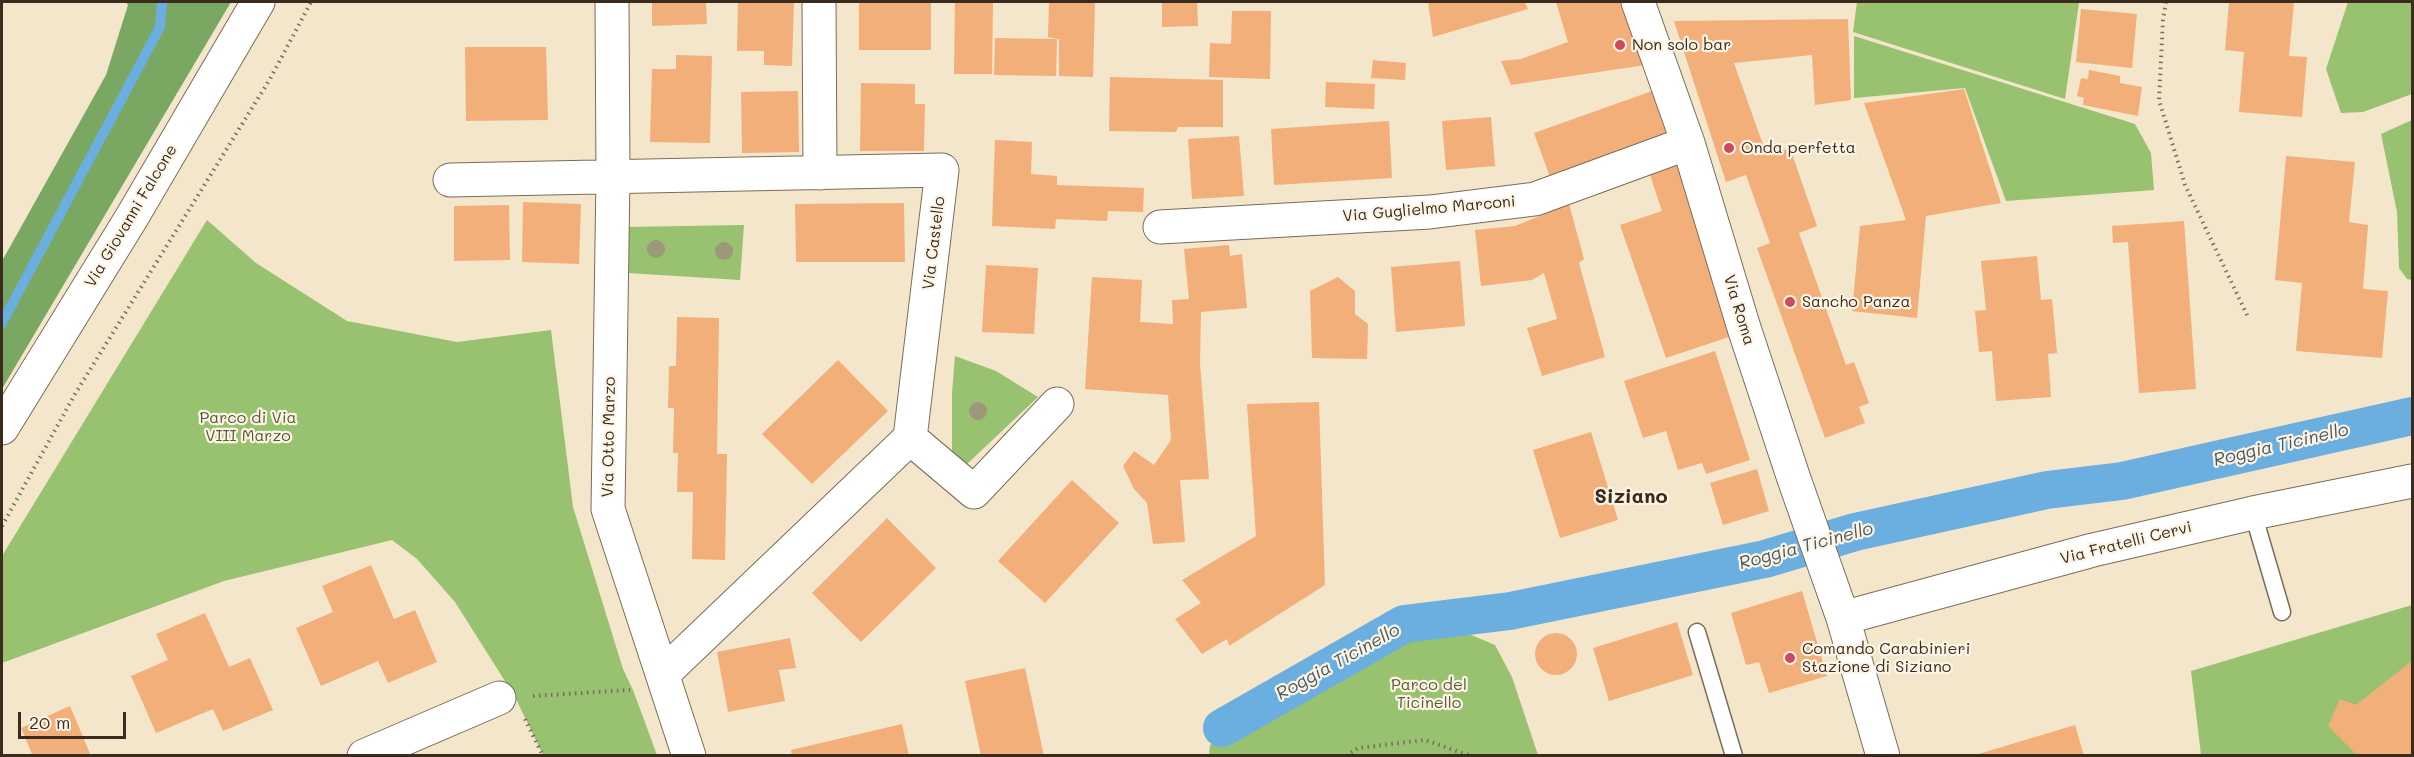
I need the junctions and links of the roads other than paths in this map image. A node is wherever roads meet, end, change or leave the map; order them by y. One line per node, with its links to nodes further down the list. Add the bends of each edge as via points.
1 (258, 2): 11 (street, Via Giovanni Falcone, via 132,218)
2 (612, 2): 7 (street)
3 (819, 2): 6 (street)
4 (1638, 2): 5 (street, Via Roma)
5 (1688, 143): 9 (street, Via Guglielmo Marconi, via 1535,199 1430,212); 16 (street, Via Roma, via 1744,328)
6 (820, 174): 7 (street, Via Castello); 12 (street, Via Castello, via 942,170)
7 (613, 177): 8 (street, Via Castello); 18 (street, Via Otto Marzo, via 608,508)
8 (450, 180)
9 (1160, 227)
10 (1057, 404): 12 (street, via 975,492)
11 (2, 428)
12 (910, 438): 18 (street)
13 (2412, 481): 14 (street, Via Fratelli Cervi)
14 (2253, 513): 15 (lane); 16 (street, Via Fratelli Cervi, via 2092,550)
15 (2282, 612)
16 (1843, 618): 20 (street, Via Roma)
17 (1696, 632): 23 (lane)
18 (665, 680): 22 (street, Via Otto Marzo)
19 (507, 697): 21 (street)
20 (1874, 753)
21 (364, 756)
22 (689, 756)
23 (1734, 756)

